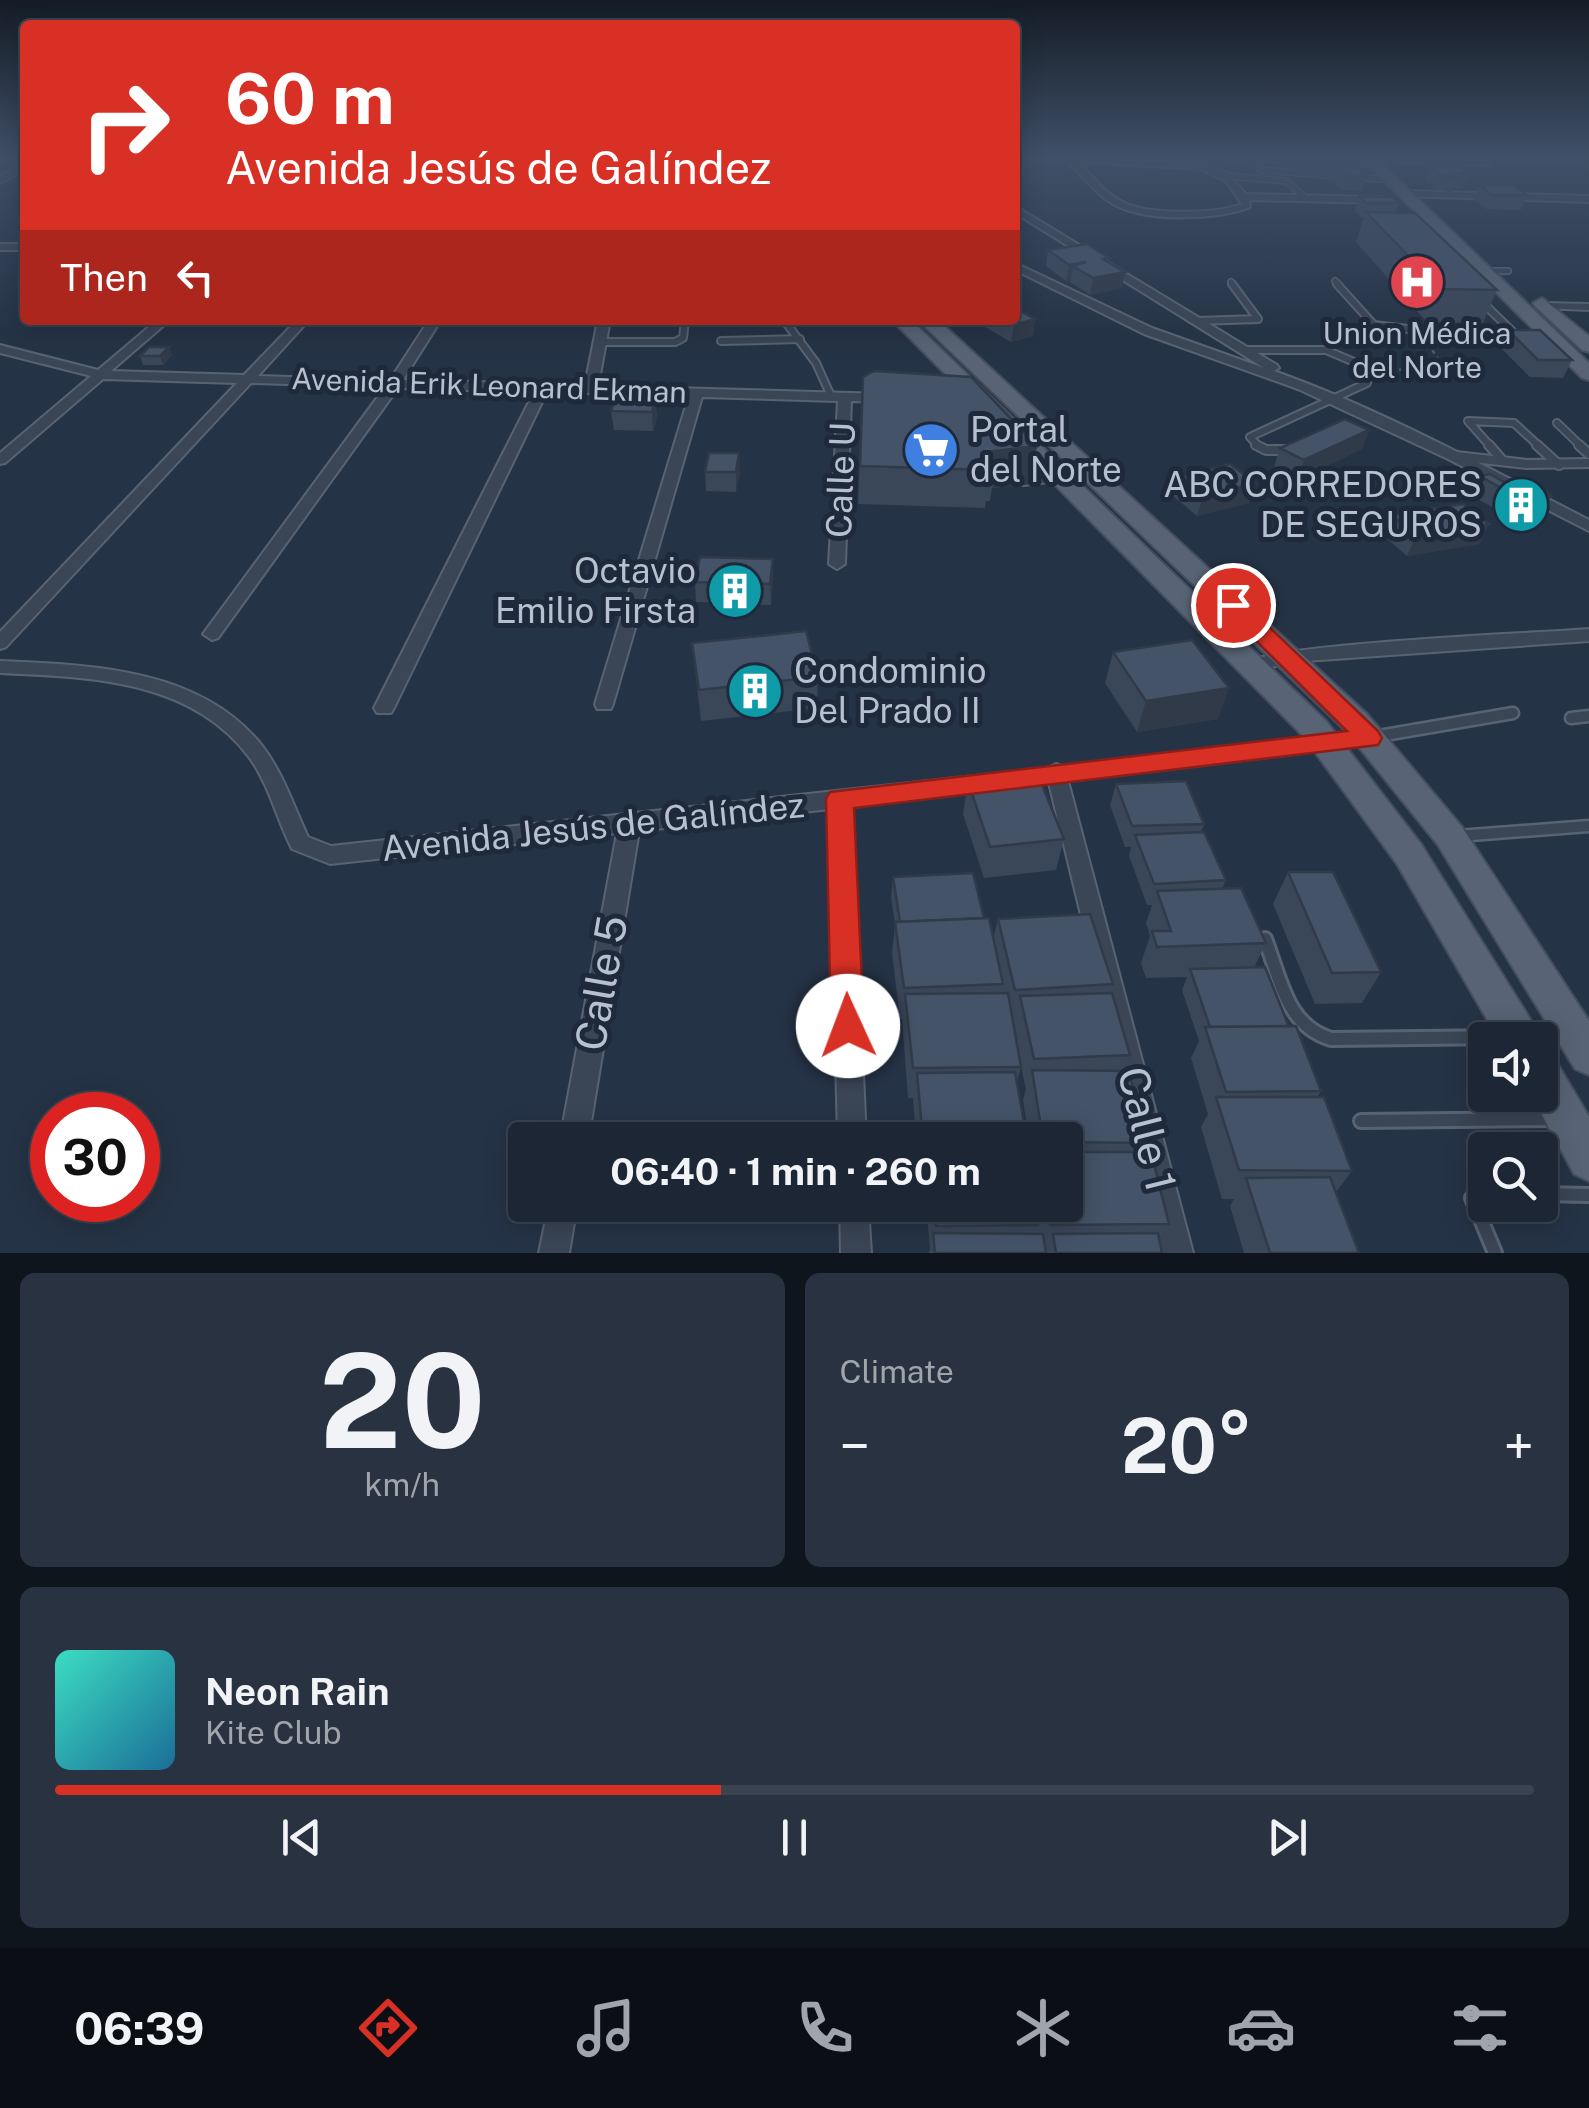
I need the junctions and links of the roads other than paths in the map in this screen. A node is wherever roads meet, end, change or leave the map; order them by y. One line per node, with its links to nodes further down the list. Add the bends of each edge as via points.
1 (1029, 217): 12 (street)
2 (1428, 217): 5 (main road)
3 (1454, 217): 6 (main road)
4 (1020, 268): 33 (street, via 1148,331)
5 (1476, 271): 6 (lane); 22 (main road)
6 (1508, 271): 10 (main road)
7 (1334, 281): 21 (lane, via 1374,324)
8 (1231, 282): 12 (lane, via 1258,320)
9 (1476, 296): 21 (lane)
10 (1545, 306): 11 (street); 26 (main road)
11 (1589, 307)
12 (1197, 321): 28 (street)
13 (158, 325): 30 (street)
14 (298, 325): 31 (street)
15 (432, 325): 32 (street)
16 (603, 325): 25 (street)
17 (684, 325): 25 (lane, via 683,338 675,342)
18 (788, 325): 23 (lane)
19 (905, 325): 39 (main road)
20 (931, 325): 39 (main road)
21 (1512, 332): 22 (lane)
22 (1548, 334): 29 (main road)
23 (800, 339): 24 (lane); 37 (lane)
24 (721, 340)
25 (600, 342): 35 (street)
26 (1589, 346)
27 (0, 349): 30 (street, Avenida Erik Leonard Ekman)
28 (1245, 350): 33 (street); 40 (lane, via 1326,350 1368,368 1367,383)
29 (1589, 374)
30 (102, 375): 31 (street, Avenida Erik Leonard Ekman); 45 (street)
31 (249, 379): 32 (street, Avenida Erik Leonard Ekman); 55 (street)
32 (394, 384): 34 (street, Avenida Erik Leonard Ekman); 53 (street)
33 (1303, 386): 40 (street)
34 (542, 388): 35 (street, Avenida Erik Leonard Ekman); 60 (street)
35 (591, 389): 36 (street, Avenida Erik Leonard Ekman)
36 (697, 392): 37 (street, Avenida Erik Leonard Ekman); 59 (street)
37 (838, 396): 38 (street, Avenida Erik Leonard Ekman); 52 (street, Calle U)
38 (910, 398)
39 (984, 399): 49 (main road); 56 (main road)
40 (1332, 400): 42 (lane, via 1250,437 1269,452); 44 (street)
41 (1557, 423): 43 (lane)
42 (1292, 450)
43 (1589, 454)
44 (1454, 456): 46 (lane); 51 (street)
45 (0, 460)
46 (1502, 460): 48 (lane); 48 (lane, via 1468,421 1514,423)
47 (1589, 463): 48 (lane)
48 (1558, 465)
49 (1060, 476): 50 (lane); 57 (main road)
50 (1012, 481)
51 (1589, 526)
52 (838, 564)
53 (212, 634)
54 (1589, 634): 56 (street)
55 (0, 643)
56 (1290, 657): 57 (street); 64 (main road)
57 (1253, 664): 65 (main road)
58 (0, 667): 68 (street, Avenida Jesús de Galíndez, via 94,671 170,690 217,712 256,752 300,843 330,855)
59 (604, 704)
60 (384, 708)
61 (1513, 713): 64 (lane)
62 (1589, 716): 63 (lane)
63 (1571, 718)
64 (1369, 738): 65 (street, Avenida Jesús de Galíndez); 70 (main road)
65 (1327, 743): 66 (street, Avenida Jesús de Galíndez); 72 (main road, via 1409,854)
66 (1056, 772): 67 (street, Avenida Jesús de Galíndez); 88 (street, Calle 1)
67 (840, 799): 68 (street, Avenida Jesús de Galíndez); 79 (street)
68 (629, 826): 78 (street, Calle 5)
69 (1589, 826): 70 (lane)
70 (1450, 836): 74 (main road)
71 (1264, 939): 73 (lane, via 1294,1014 1309,1032)
72 (1510, 1022)
73 (1468, 1047)
74 (1589, 1056)
75 (1558, 1092): 76 (main road)
76 (1578, 1119): 77 (lane); 80 (main road)
77 (1361, 1121)
78 (577, 1122)
79 (851, 1122)
80 (1589, 1159)
81 (1558, 1194): 82 (lane)
82 (1589, 1194)
83 (560, 1222): 86 (street)
84 (855, 1222): 87 (street)
85 (1482, 1222): 89 (lane)
86 (554, 1253)
87 (856, 1253)
88 (1178, 1253)
89 (1495, 1253)

